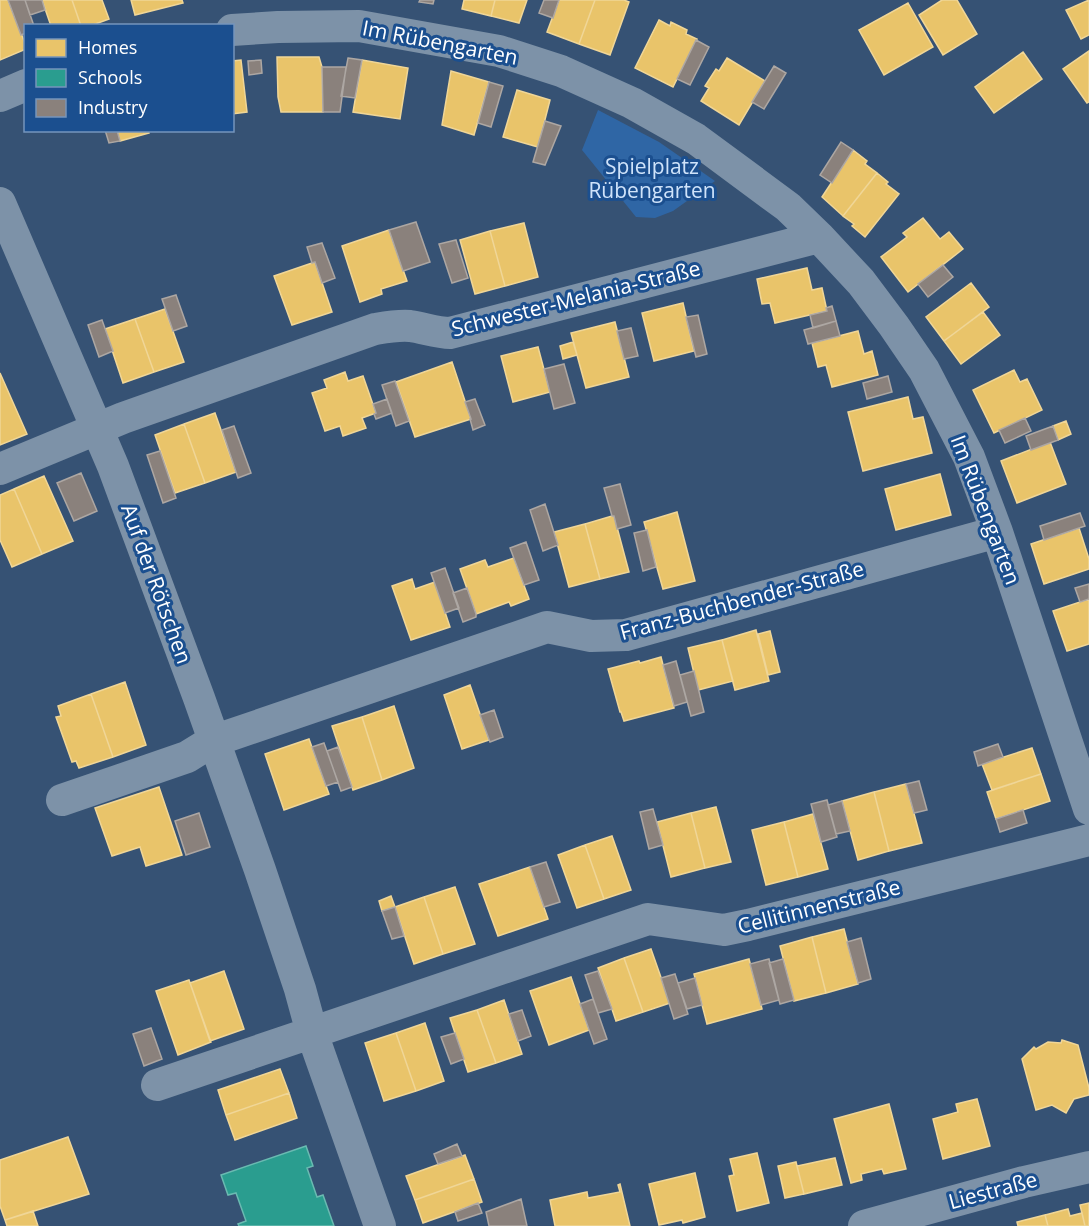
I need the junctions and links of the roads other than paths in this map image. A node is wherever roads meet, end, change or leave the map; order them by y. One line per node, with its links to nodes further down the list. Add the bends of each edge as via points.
1 (234, 30): 5 (street, Im Rübengarten, via 359,26 499,51 561,71 632,103 696,139 788,207)
2 (24, 86): 3 (street)
3 (0, 96)
4 (0, 203): 6 (street, Auf der Rötschen)
5 (819, 237): 6 (street, Schwester-Melania-Straße, via 450,333 409,326 375,329); 8 (street, Im Rübengarten, via 861,282 924,370 969,457)
6 (96, 428): 7 (street); 9 (street, Auf der Rötschen)
7 (0, 468)
8 (997, 532): 9 (street, Franz-Buchbender-Straße, via 626,635 591,636 547,627); 11 (street, Im Rübengarten)
9 (213, 741): 10 (street, via 187,757); 13 (street, Auf der Rötschen, via 260,870)
10 (62, 800)
11 (1089, 809)
12 (1089, 840): 13 (street, Cellitinnenstraße, via 724,930 648,919)
13 (312, 1033): 14 (street); 16 (street, Auf der Rötschen)
14 (157, 1085)
15 (1089, 1167): 17 (street, Liestraße)
16 (381, 1226)
17 (864, 1226)

